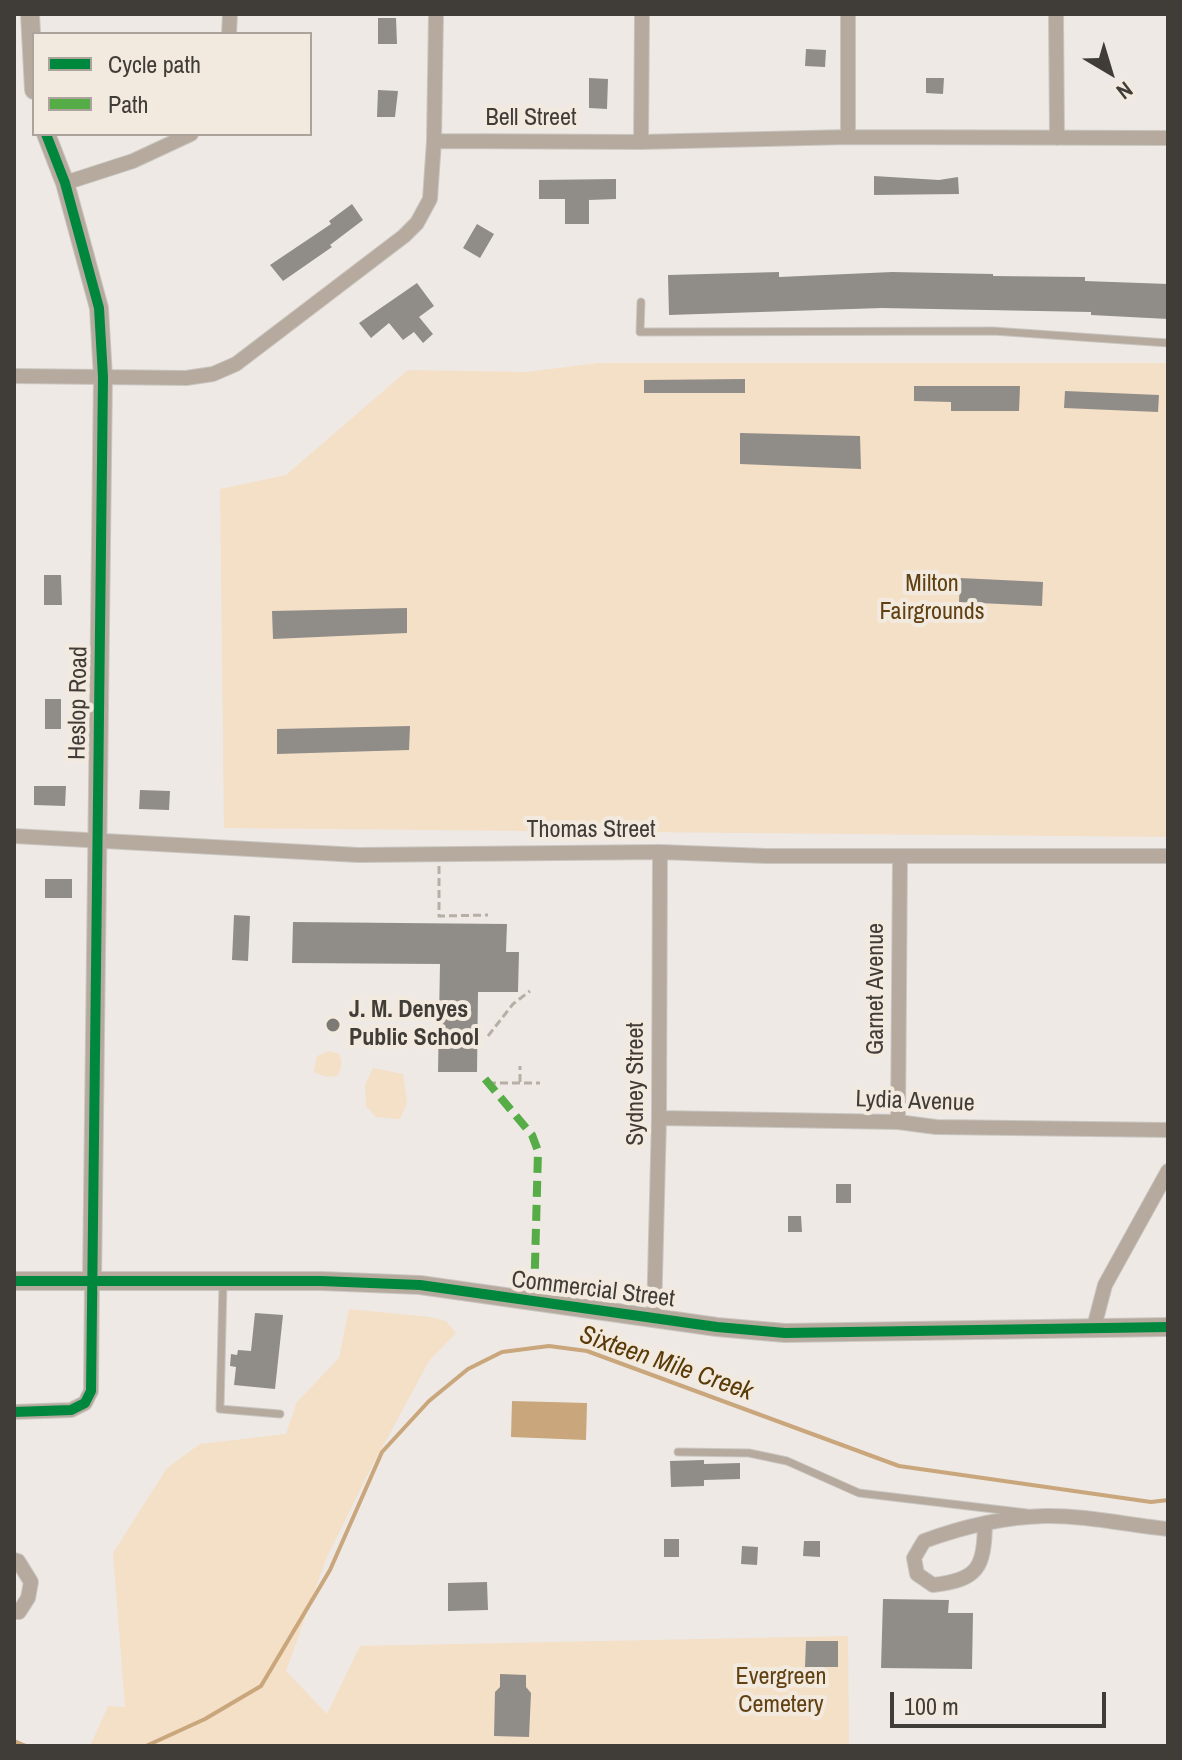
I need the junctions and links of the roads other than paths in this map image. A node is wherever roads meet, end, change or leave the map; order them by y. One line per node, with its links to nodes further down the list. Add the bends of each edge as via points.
1 (30, 14): 6 (street)
2 (436, 14): 12 (street)
3 (642, 14): 13 (street)
4 (848, 14): 9 (street)
5 (1056, 14): 10 (street)
6 (32, 52)
7 (47, 136): 14 (street, Heslop Road)
8 (187, 136): 14 (street)
9 (848, 137): 10 (street, Bell Street); 13 (street, Bell Street)
10 (1057, 138): 11 (street, Bell Street)
11 (1168, 138)
12 (434, 141): 13 (street, Bell Street); 18 (street, via 430,199 417,223 236,364 186,378)
13 (641, 142)
14 (65, 183): 18 (street, Heslop Road, via 99,308)
15 (641, 302): 16 (lane, via 640,332 993,331)
16 (1168, 343)
17 (14, 376): 18 (street)
18 (103, 377): 20 (street, Heslop Road)
19 (14, 836): 20 (street, Thomas Street)
20 (97, 839): 21 (street, Thomas Street, via 358,855); 29 (street, Heslop Road)
21 (660, 852): 22 (street, Thomas Street); 24 (street, Sydney Street)
22 (900, 856): 23 (street, Thomas Street); 25 (street, Garnet Avenue)
23 (1168, 856)
24 (659, 1118): 25 (street, Lydia Avenue); 31 (street, Sydney Street)
25 (898, 1122): 26 (street, Lydia Avenue)
26 (1168, 1130)
27 (1168, 1171): 32 (street, via 1105,1285)
28 (14, 1281): 29 (street, Commercial Street)
29 (92, 1281): 30 (street, Commercial Street); 34 (street, via 91,1391 85,1403 71,1410)
30 (223, 1282): 31 (street, Commercial Street, via 420,1285); 35 (lane, via 220,1409)
31 (654, 1317): 32 (street, Commercial Street, via 785,1333)
32 (1094, 1327): 33 (street, Commercial Street)
33 (1168, 1327)
34 (14, 1412)
35 (280, 1414)
36 (678, 1452): 37 (lane, via 749,1453 787,1461 859,1493)
37 (1048, 1516): 38 (street); 39 (street)
38 (985, 1524): 38 (street, via 924,1541 914,1558 917,1574 933,1585 962,1580 976,1570 984,1555)
39 (1168, 1529)
40 (14, 1560): 41 (street, via 31,1582 28,1598)
41 (14, 1612)

